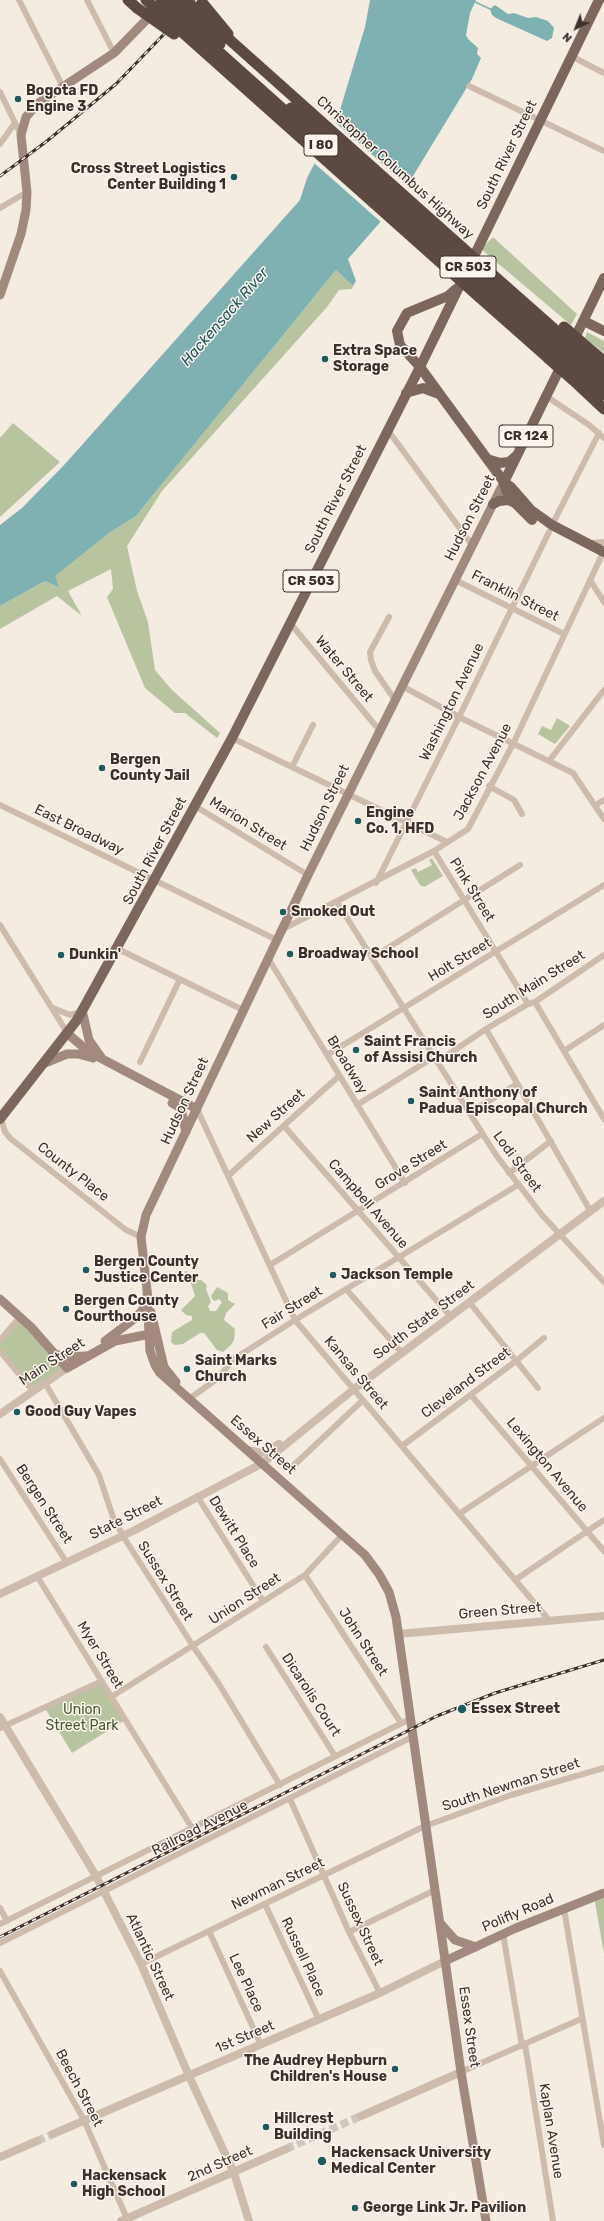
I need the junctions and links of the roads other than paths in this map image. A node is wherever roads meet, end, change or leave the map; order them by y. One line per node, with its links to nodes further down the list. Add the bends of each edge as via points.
1 (19, 0): 16 (street)
2 (88, 0): 11 (street)
3 (128, 0): 10 (highway, Christopher Columbus Highway)
4 (161, 0): 26 (highway, Christopher Columbus Highway / I 80, bridge)
5 (165, 0): 11 (main road)
6 (172, 0): 26 (highway, Christopher Columbus Highway / I 80, bridge)
7 (185, 0): 12 (highway, Christopher Columbus Highway / I 80, bridge)
8 (200, 0): 12 (highway, bridge)
9 (600, 3): 13 (main road, South River Street / CR 503)
10 (142, 4): 26 (highway, Christopher Columbus Highway / I 80, bridge)
11 (114, 53): 16 (main road)
12 (244, 53): 26 (highway, Christopher Columbus Highway / I 80, bridge)
13 (571, 56): 14 (street); 18 (main road, South River Street / CR 503)
14 (604, 73)
15 (469, 86): 18 (street)
16 (63, 87): 20 (main road, via 31,110 24,122)
17 (0, 92): 19 (street)
18 (540, 120): 22 (street); 27 (main road, South River Street / CR 503)
19 (15, 123): 20 (street); 21 (street)
20 (21, 136): 23 (main road)
21 (0, 144)
22 (604, 151)
23 (27, 192): 24 (street); 28 (main road, via 22,234)
24 (0, 208)
25 (604, 278): 29 (main road, Hudson Street / CR 124)
26 (485, 285): 31 (highway, Christopher Columbus Highway / I 80); 31 (highway, Christopher Columbus Highway / I 80, via 540,316)
27 (457, 288): 34 (main road, South River Street / CR 503); 34 (main road, via 448,296 407,313 399,325 397,331 400,345)
28 (0, 295)
29 (584, 321): 30 (main road); 39 (main road, Hudson Street / CR 124)
30 (604, 331)
31 (556, 342): 33 (highway, Christopher Columbus Highway / I 80, bridge); 33 (highway, bridge)
32 (604, 361): 33 (highway)
33 (579, 363): 35 (highway, Christopher Columbus Highway / I 80); 36 (highway, Christopher Columbus Highway / I 80); 40 (highway, Christopher Columbus Highway / I 80); 41 (highway, Christopher Columbus Highway / I 80)
34 (420, 367): 37 (main road, South River Street / CR 503); 38 (main road)
35 (604, 373)
36 (604, 385)
37 (406, 394): 38 (main road, via 423,388); 42 (main road, South River Street / CR 503)
38 (440, 394): 46 (main road)
39 (546, 396): 43 (street); 45 (main road, Hudson Street / CR 124)
40 (604, 396)
41 (604, 409)
42 (387, 429): 53 (street); 60 (main road, South River Street / CR 503)
43 (599, 433): 44 (street); 50 (street, Washington Avenue)
44 (604, 438)
45 (516, 456): 46 (main road, via 509,462 500,463); 47 (main road, Hudson Street / CR 124)
46 (487, 458): 47 (main road)
47 (504, 482): 48 (main road, via 507,493); 49 (main road, Hudson Street / CR 124); 50 (main road)
48 (515, 503): 49 (main road, via 508,500); 50 (main road, via 527,516)
49 (493, 504): 53 (main road, Hudson Street / CR 124)
50 (551, 528): 51 (main road); 54 (main road); 58 (street, Washington Avenue)
51 (584, 542): 52 (street); 54 (main road)
52 (604, 542)
53 (472, 545): 55 (main road, Hudson Street / CR 124)
54 (603, 556): 56 (street, Jackson Avenue)
55 (455, 580): 58 (street, Franklin Street); 62 (main road, Hudson Street / CR 124)
56 (590, 580): 57 (street); 61 (street, Jackson Avenue)
57 (604, 602)
58 (511, 608): 61 (street, Franklin Street); 65 (street, Washington Avenue)
59 (389, 616): 64 (street, via 370,652 375,671)
60 (290, 623): 67 (street, Water Street); 68 (main road, South River Street / CR 503)
61 (564, 634): 69 (street, Jackson Avenue)
62 (402, 686): 64 (main road, Hudson Street / CR 124); 65 (street)
63 (603, 693): 70 (street)
64 (395, 700): 67 (main road, Hudson Street / CR 124)
65 (459, 717): 69 (street); 80 (street, Washington Avenue)
66 (313, 725): 71 (street)
67 (380, 731): 73 (main road, Hudson Street / CR 124)
68 (232, 738): 71 (street); 77 (main road, South River Street / CR 503)
69 (513, 744): 70 (street); 72 (street, Jackson Avenue)
70 (549, 761): 76 (street, via 577,776)
71 (292, 767): 73 (street)
72 (489, 786): 78 (street, via 514,800); 81 (street, Jackson Avenue, via 468,828)
73 (348, 794): 80 (street); 84 (main road, Hudson Street / CR 124)
74 (604, 800): 76 (street)
75 (0, 805): 85 (street, East Broadway)
76 (596, 805): 79 (street)
77 (195, 806): 84 (street, Marion Street); 85 (main road, South River Street / CR 503)
78 (522, 814)
79 (604, 819)
80 (405, 822): 81 (street); 86 (street, Washington Avenue)
81 (447, 842): 82 (street, Jackson Avenue)
82 (434, 851): 86 (street, Jackson Avenue); 88 (street, Pink Street)
83 (520, 864): 88 (street)
84 (308, 876): 91 (main road, Hudson Street / CR 124)
85 (155, 879): 92 (street, East Broadway); 93 (main road, South River Street / CR 503)
86 (376, 883): 89 (street, Jackson Avenue)
87 (604, 885): 94 (street, Holt Street)
88 (464, 899): 94 (street, Pink Street); 97 (street)
89 (337, 902): 91 (street, Jackson Avenue); 97 (street, Lodi Street)
90 (0, 925): 101 (street)
91 (281, 930): 92 (main road, Hudson Street / CR 124)
92 (277, 940): 96 (main road, Hudson Street / CR 124)
93 (118, 949): 98 (street); 104 (main road, South River Street / CR 503)
94 (496, 952): 100 (street, Pink Street); 102 (street, Holt Street)
95 (604, 955): 99 (street, South Main Street)
96 (268, 958): 103 (main road, Hudson Street / CR 124); 109 (street, Broadway)
97 (372, 958): 102 (street, Lodi Street)
98 (180, 979): 103 (street); 112 (street)
99 (535, 1002): 100 (street, South Main Street); 108 (street)
100 (528, 1004): 106 (street, South Main Street)
101 (51, 1007): 104 (street, via 66,1014); 107 (street)
102 (404, 1008): 109 (street, Holt Street); 110 (street, Lodi Street)
103 (243, 1010): 118 (main road, Hudson Street / CR 124)
104 (82, 1011): 107 (main road, South River Street / CR 503); 111 (main road, via 88,1040)
105 (604, 1025): 108 (street)
106 (486, 1029): 110 (street, South Main Street); 115 (street)
107 (68, 1034): 111 (main road, via 89,1052); 113 (main road, South River Street / CR 503)
108 (564, 1051): 121 (street)
109 (327, 1055): 114 (street, Broadway)
110 (436, 1060): 117 (street, South Main Street); 119 (street, Lodi Street)
111 (106, 1062): 113 (main road, via 78,1054 67,1054); 116 (main road)
112 (140, 1062)
113 (45, 1063): 120 (main road, South River Street / CR 503)
114 (339, 1076): 117 (street, Broadway); 122 (street, New Street)
115 (517, 1084): 119 (street); 125 (street)
116 (151, 1086): 118 (main road); 123 (main road, via 161,1096 181,1108)
117 (357, 1105): 128 (street, Broadway)
118 (197, 1109): 123 (main road, Hudson Street / CR 124); 127 (street, Kansas Street)
119 (469, 1113): 124 (street, Lodi Street)
120 (0, 1119): 134 (street, County Place, via 5,1132 13,1141 126,1230)
121 (604, 1119)
122 (284, 1126): 127 (street, New Street); 131 (street, Campbell Avenue)
123 (186, 1132): 134 (main road, Hudson Street / CR 124, via 146,1215)
124 (482, 1134): 126 (street, Lodi Street); 128 (street, Grove Street)
125 (550, 1141): 126 (street); 132 (street)
126 (509, 1173): 129 (street, Lodi Street)
127 (229, 1175): 136 (street, Kansas Street)
128 (405, 1183): 131 (street, Grove Street)
129 (518, 1185): 133 (street, Lodi Street); 135 (street, Fair Street)
130 (604, 1202): 132 (street, South State Street)
131 (359, 1211): 135 (street, Campbell Avenue); 136 (street, Grove Street)
132 (591, 1212): 133 (street, South State Street)
133 (560, 1235): 137 (street, Lodi Street); 141 (street, South State Street)
134 (141, 1237): 139 (main road, Hudson Street / CR 124)
135 (399, 1257): 138 (street, Fair Street); 143 (street, Campbell Avenue)
136 (270, 1265): 144 (street, Kansas Street)
137 (604, 1282)
138 (346, 1289): 144 (street, Fair Street); 150 (street)
139 (147, 1295): 145 (main road, Hudson Street / CR 124); 148 (main road, Main Street, via 142,1310)
140 (0, 1300): 142 (main road)
141 (470, 1303): 143 (street, South State Street); 153 (street)
142 (20, 1317): 147 (street); 151 (main road)
143 (451, 1317): 150 (street, South State Street)
144 (295, 1320): 158 (street, Kansas Street); 161 (street, Fair Street, via 234,1359 217,1379)
145 (152, 1337): 148 (main road, Main Street, via 126,1338); 154 (main road, Hudson Street / CR 124); 161 (main road, Essex Street, via 154,1365)
146 (544, 1338): 153 (street, Cleveland Street)
147 (0, 1340)
148 (100, 1348): 152 (main road, Main Street)
149 (0, 1351): 159 (street)
150 (402, 1353): 158 (street, South State Street)
151 (55, 1354): 152 (main road, via 66,1357); 155 (main road)
152 (89, 1355): 155 (main road, Main Street)
153 (516, 1361): 157 (street); 160 (street, Cleveland Street)
154 (164, 1367): 161 (main road, Essex Street)
155 (68, 1368): 156 (street, Main Street)
156 (45, 1383): 159 (street, Main Street); 177 (street, Sussex Street, via 99,1475 113,1517)
157 (538, 1388)
158 (354, 1389): 162 (street, Kansas Street); 165 (street, South State Street)
159 (33, 1391): 163 (street, Main Street)
160 (471, 1395): 166 (street, Cleveland Street); 170 (street, Lexington Avenue)
161 (189, 1399): 167 (main road, Essex Street)
162 (363, 1400): 166 (street, Kansas Street); 171 (street)
163 (0, 1414)
164 (604, 1418): 170 (street)
165 (291, 1440): 167 (street, via 262,1454); 169 (street, South State Street)
166 (402, 1446): 173 (street, Kansas Street)
167 (248, 1450): 169 (main road, Essex Street)
168 (0, 1459): 179 (street, Bergen Street)
169 (263, 1463): 172 (street, State Street); 176 (main road, Essex Street)
170 (532, 1466): 173 (street); 175 (street, Lexington Avenue)
171 (291, 1468)
172 (197, 1496): 177 (street, State Street); 184 (street, Dewitt Place)
173 (459, 1514): 182 (street, Kansas Street)
174 (604, 1520): 175 (street)
175 (587, 1531): 178 (street, Lexington Avenue); 182 (street)
176 (342, 1535): 180 (street, Union Street); 187 (main road, Essex Street, via 365,1555 380,1574 394,1606)
177 (123, 1536): 179 (street, State Street); 188 (street, Sussex Street)
178 (604, 1551)
179 (67, 1563): 181 (street, State Street)
180 (305, 1575): 184 (street, Union Street); 194 (street, John Street)
181 (37, 1576): 183 (street, State Street); 190 (street, Myer Street)
182 (516, 1580): 186 (street, Kansas Street)
183 (0, 1594)
184 (263, 1601): 188 (street, Union Street)
185 (604, 1616): 186 (street, Green Street)
186 (549, 1620): 187 (street, Green Street)
187 (398, 1634): 193 (main road, Essex Street)
188 (193, 1646): 191 (street, Union Street); 199 (street, Sussex Street)
189 (266, 1647): 197 (street, Dicarolis Court)
190 (102, 1681): 191 (street, Myer Street); 195 (street)
191 (111, 1697): 202 (street, Myer Street)
192 (0, 1717): 195 (street, Atlantic Street)
193 (410, 1718): 194 (street, Railroad Avenue); 196 (main road, Essex Street)
194 (401, 1723): 197 (street, Railroad Avenue)
195 (3, 1727): 203 (street, Atlantic Street)
196 (412, 1737): 200 (street, Railroad Avenue); 201 (main road, Essex Street)
197 (335, 1756): 199 (street, Railroad Avenue)
198 (604, 1768): 201 (street, South Newman Street, via 511,1795)
199 (280, 1785): 202 (street, Railroad Avenue)
200 (290, 1799): 204 (street, Sussex Street); 206 (street, Railroad Avenue)
201 (425, 1826): 204 (street, Newman Street); 205 (main road, Essex Street)
202 (192, 1828): 203 (street, Railroad Avenue)
203 (96, 1876): 206 (street, Atlantic Street); 211 (street, Railroad Avenue)
204 (324, 1876): 208 (street, Newman Street); 215 (street, Sussex Street)
205 (435, 1890): 212 (main road, Essex Street); 215 (street)
206 (104, 1892): 217 (street, Railroad Avenue); 220 (street, Atlantic Street)
207 (604, 1893): 210 (main road, Polifly Road)
208 (265, 1904): 214 (street, Newman Street); 224 (street, Russell Place)
209 (0, 1908): 211 (street)
210 (564, 1908): 216 (main road, Polifly Road); 223 (street)
211 (8, 1921): 213 (street, Railroad Avenue)
212 (440, 1923): 218 (main road, via 455,1940); 219 (main road, Essex Street)
213 (0, 1924)
214 (209, 1931): 220 (street, Newman Street); 225 (street, Lee Place)
215 (349, 1932): 222 (street, Sussex Street)
216 (503, 1934): 218 (main road, Polifly Road); 226 (street, Kaplan Avenue)
217 (0, 1943)
218 (476, 1946): 219 (main road, Polifly Road)
219 (445, 1961): 222 (street, 1st Street); 227 (main road, Essex Street)
220 (141, 1964): 228 (street, Atlantic Street)
221 (0, 1971): 230 (street, Beech Street)
222 (380, 1993): 224 (street, 1st Street)
223 (581, 2019): 226 (street); 231 (street)
224 (319, 2020): 225 (street, 1st Street)
225 (261, 2045): 228 (street, 1st Street)
226 (524, 2045): 227 (street); 241 (street, Kaplan Avenue)
227 (461, 2072): 229 (street); 240 (main road, Essex Street)
228 (189, 2076): 230 (street, 1st Street); 237 (street, Atlantic Street)
229 (360, 2116)
230 (84, 2120): 232 (street, 1st Street); 238 (street, Beech Street)
231 (602, 2123): 234 (street)
232 (53, 2134)
233 (37, 2141): 236 (street)
234 (604, 2145)
235 (286, 2149): 237 (street, 2nd Street)
236 (0, 2157)
237 (234, 2173): 238 (street, 2nd Street); 239 (street, Atlantic Street)
238 (126, 2220)
239 (249, 2221)
240 (486, 2221)
241 (553, 2221)

